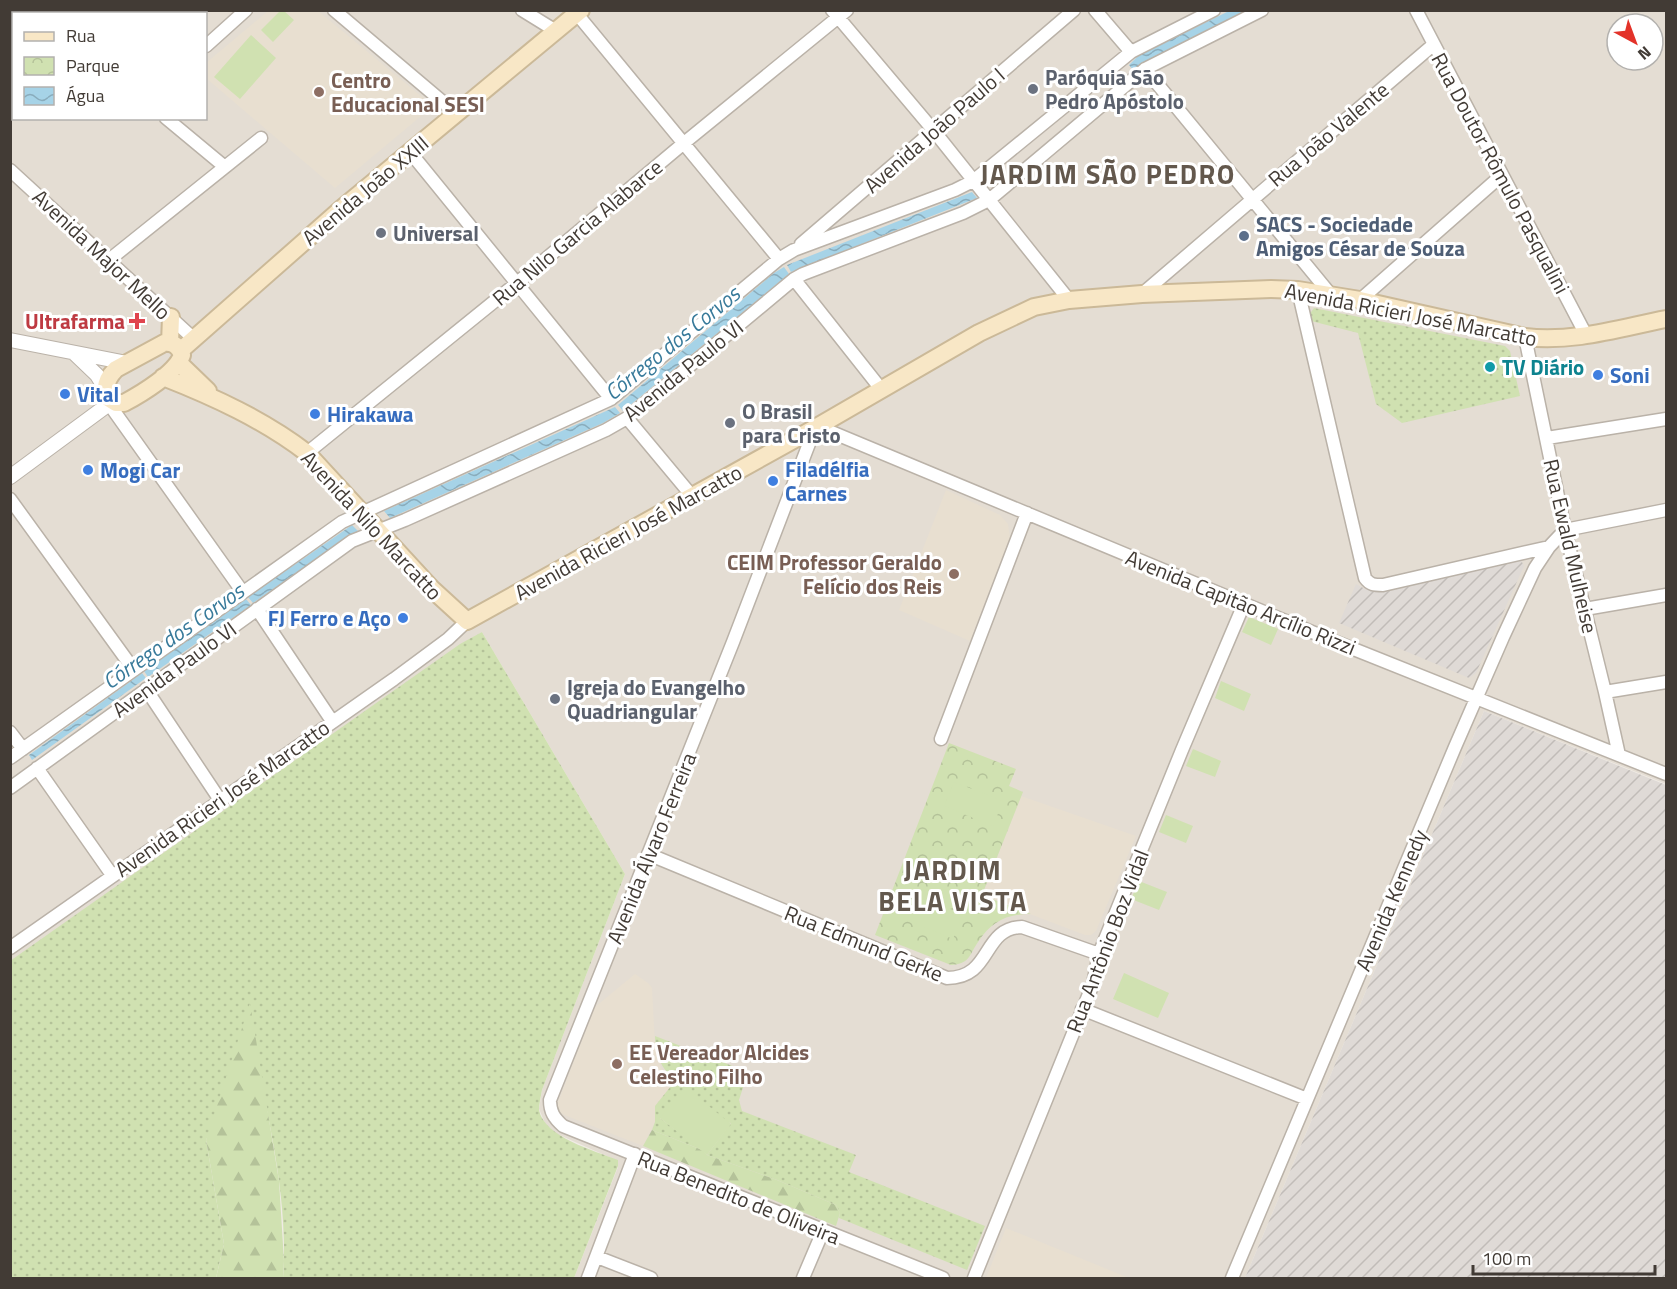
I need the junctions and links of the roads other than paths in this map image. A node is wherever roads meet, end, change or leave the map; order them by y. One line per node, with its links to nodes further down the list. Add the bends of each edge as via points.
1 (246, 10): 12 (street)
2 (334, 10): 16 (street)
3 (522, 10): 11 (street)
4 (1074, 10): 18 (street, Avenida João Paulo I)
5 (1095, 10): 14 (street)
6 (1214, 10): 14 (street, Avenida Paulo VI)
7 (1262, 10): 15 (street, Avenida Paulo VI)
8 (1416, 10): 13 (street, Rua Doutor Rômulo Pasqualini)
9 (579, 12): 11 (main road, Avenida João XXIII); 20 (street)
10 (839, 13): 18 (street); 20 (street, Rua Nilo Garcia Alabarce)
11 (556, 31): 16 (main road, Avenida João XXIII)
12 (207, 45)
13 (1433, 45): 24 (street, Rua Doutor Rômulo Pasqualini); 27 (street, Rua João Valente)
14 (1131, 52): 25 (street, Avenida Paulo VI)
15 (1145, 69): 26 (street, Avenida Paulo VI); 27 (street)
16 (457, 114): 21 (main road, Avenida João XXIII)
17 (168, 120): 22 (street)
18 (934, 131): 25 (street); 28 (street, Avenida João Paulo I)
19 (261, 138): 22 (street)
20 (684, 142): 29 (street); 32 (street, Rua Nilo Garcia Alabarce)
21 (410, 153): 32 (street); 42 (main road, Avenida João XXIII)
22 (225, 168): 30 (street)
23 (10, 170): 30 (street, Avenida Major Mello)
24 (1502, 175): 37 (street); 40 (street, Rua Doutor Rômulo Pasqualini)
25 (973, 181): 26 (street); 28 (street, Avenida Paulo VI)
26 (989, 200): 31 (street, Avenida Paulo VI); 36 (street)
27 (1251, 200): 34 (street, Rua João Valente); 35 (street)
28 (794, 250): 29 (street, Avenida Paulo VI)
29 (779, 259): 51 (street, Avenida Paulo VI)
30 (109, 260): 38 (street, Avenida Major Mello)
31 (794, 279): 48 (street); 52 (street, Avenida Paulo VI)
32 (517, 283): 51 (street); 56 (street, Rua Nilo Garcia Alabarce)
33 (1298, 290): 34 (main road, Avenida Ricieri José Marcatto); 35 (main road, Avenida Ricieri José Marcatto); 65 (street, via 1368,582 1383,585)
34 (1142, 294): 36 (main road, Avenida Ricieri José Marcatto)
35 (1331, 295): 37 (main road, Avenida Ricieri José Marcatto)
36 (1069, 300): 48 (main road, Avenida Ricieri José Marcatto, via 1012,316)
37 (1360, 300): 41 (main road, Avenida Ricieri José Marcatto)
38 (171, 317): 42 (street, Avenida Major Mello); 44 (main road)
39 (1666, 319): 40 (main road, Avenida Ricieri José Marcatto)
40 (1586, 335): 41 (main road, Avenida Ricieri José Marcatto)
41 (1525, 337): 55 (street, Rua Ewald Mulheise)
42 (194, 339): 44 (main road, Avenida João XXIII)
43 (10, 340): 45 (street)
44 (176, 352): 46 (main road, Avenida João XXIII, via 159,345); 47 (main road, Avenida João XXIII); 49 (main road, Avenida Nilo Marcatto)
45 (74, 353): 46 (street); 50 (street, via 97,375)
46 (127, 363): 50 (main road, Avenida João XXIII, via 110,375)
47 (164, 377): 49 (main road, Avenida Nilo Marcatto); 50 (main road, Avenida João XXIII, via 128,401 121,403)
48 (881, 388): 54 (main road, Avenida Ricieri José Marcatto)
49 (213, 396): 56 (main road, Avenida Nilo Marcatto)
50 (109, 397): 57 (street, Avenida João XXIII); 66 (street)
51 (611, 399): 61 (street, Avenida Paulo VI)
52 (627, 418): 58 (street); 64 (street, Avenida Paulo VI)
53 (1666, 419): 55 (street)
54 (816, 427): 58 (main road, Avenida Ricieri José Marcatto); 62 (street, Avenida Capitão Arcílio Rizzi); 87 (street, Avenida Álvaro Ferreira)
55 (1547, 438): 63 (street, Rua Ewald Mulheise)
56 (307, 453): 61 (main road, Avenida Nilo Marcatto)
57 (10, 477)
58 (692, 496): 71 (main road, Avenida Ricieri José Marcatto)
59 (10, 500): 72 (street)
60 (1666, 510): 63 (street)
61 (361, 512): 64 (main road, Avenida Nilo Marcatto); 66 (street, Avenida Paulo VI)
62 (1027, 513): 68 (street, Avenida Capitão Arcílio Rizzi); 79 (street)
63 (1565, 530): 65 (street, Avenida Kennedy); 70 (street, Rua Ewald Mulheise)
64 (379, 531): 69 (street, Avenida Paulo VI, via 352,541); 71 (main road, Avenida Nilo Marcatto)
65 (1549, 547): 76 (street, Avenida Kennedy, via 1526,588)
66 (242, 591): 72 (street, Avenida Paulo VI)
67 (1666, 595): 70 (street)
68 (1244, 604): 76 (street, Avenida Capitão Arcílio Rizzi); 90 (street, Rua Antônio Boz Vidal)
69 (256, 609): 74 (street, Avenida Paulo VI); 77 (street)
70 (1585, 609): 75 (street, Rua Ewald Mulheise)
71 (467, 621): 77 (street, Avenida Ricieri José Marcatto, via 426,656)
72 (134, 670): 80 (street, Avenida Paulo VI)
73 (1666, 682): 75 (street)
74 (146, 689): 83 (street, Avenida Paulo VI); 86 (street)
75 (1605, 692): 81 (street, Rua Ewald Mulheise)
76 (1477, 698): 81 (street, Avenida Capitão Arcílio Rizzi); 92 (street, Avenida Kennedy)
77 (332, 721): 86 (street, Avenida Ricieri José Marcatto)
78 (10, 732): 80 (street)
79 (941, 739)
80 (23, 749): 82 (street, Avenida Paulo VI)
81 (1619, 755): 84 (street, Avenida Capitão Arcílio Rizzi)
82 (10, 758)
83 (37, 768): 85 (street, Avenida Paulo VI); 88 (street)
84 (1666, 774)
85 (10, 788)
86 (220, 800): 88 (street, Avenida Ricieri José Marcatto)
87 (648, 854): 90 (street, Rua Edmund Gerke, via 947,978 958,978 977,967 996,938 1012,927); 93 (street, Avenida Álvaro Ferreira)
88 (112, 875): 89 (street, Avenida Ricieri José Marcatto)
89 (10, 948)
90 (1099, 954): 91 (street, Rua Antônio Boz Vidal, via 1093,984)
91 (1082, 1009): 92 (street); 101 (street, Rua Antônio Boz Vidal)
92 (1306, 1099): 102 (street, Avenida Kennedy)
93 (550, 1100): 94 (street, Rua Benedito de Oliveira, via 552,1115 563,1126)
94 (635, 1154): 95 (street, Rua Benedito de Oliveira); 96 (street)
95 (823, 1231): 99 (street); 100 (street, Rua Benedito de Oliveira)
96 (597, 1257): 97 (street); 98 (street)
97 (588, 1278)
98 (651, 1278)
99 (803, 1278)
100 (943, 1278)
101 (974, 1278)
102 (1232, 1278)

